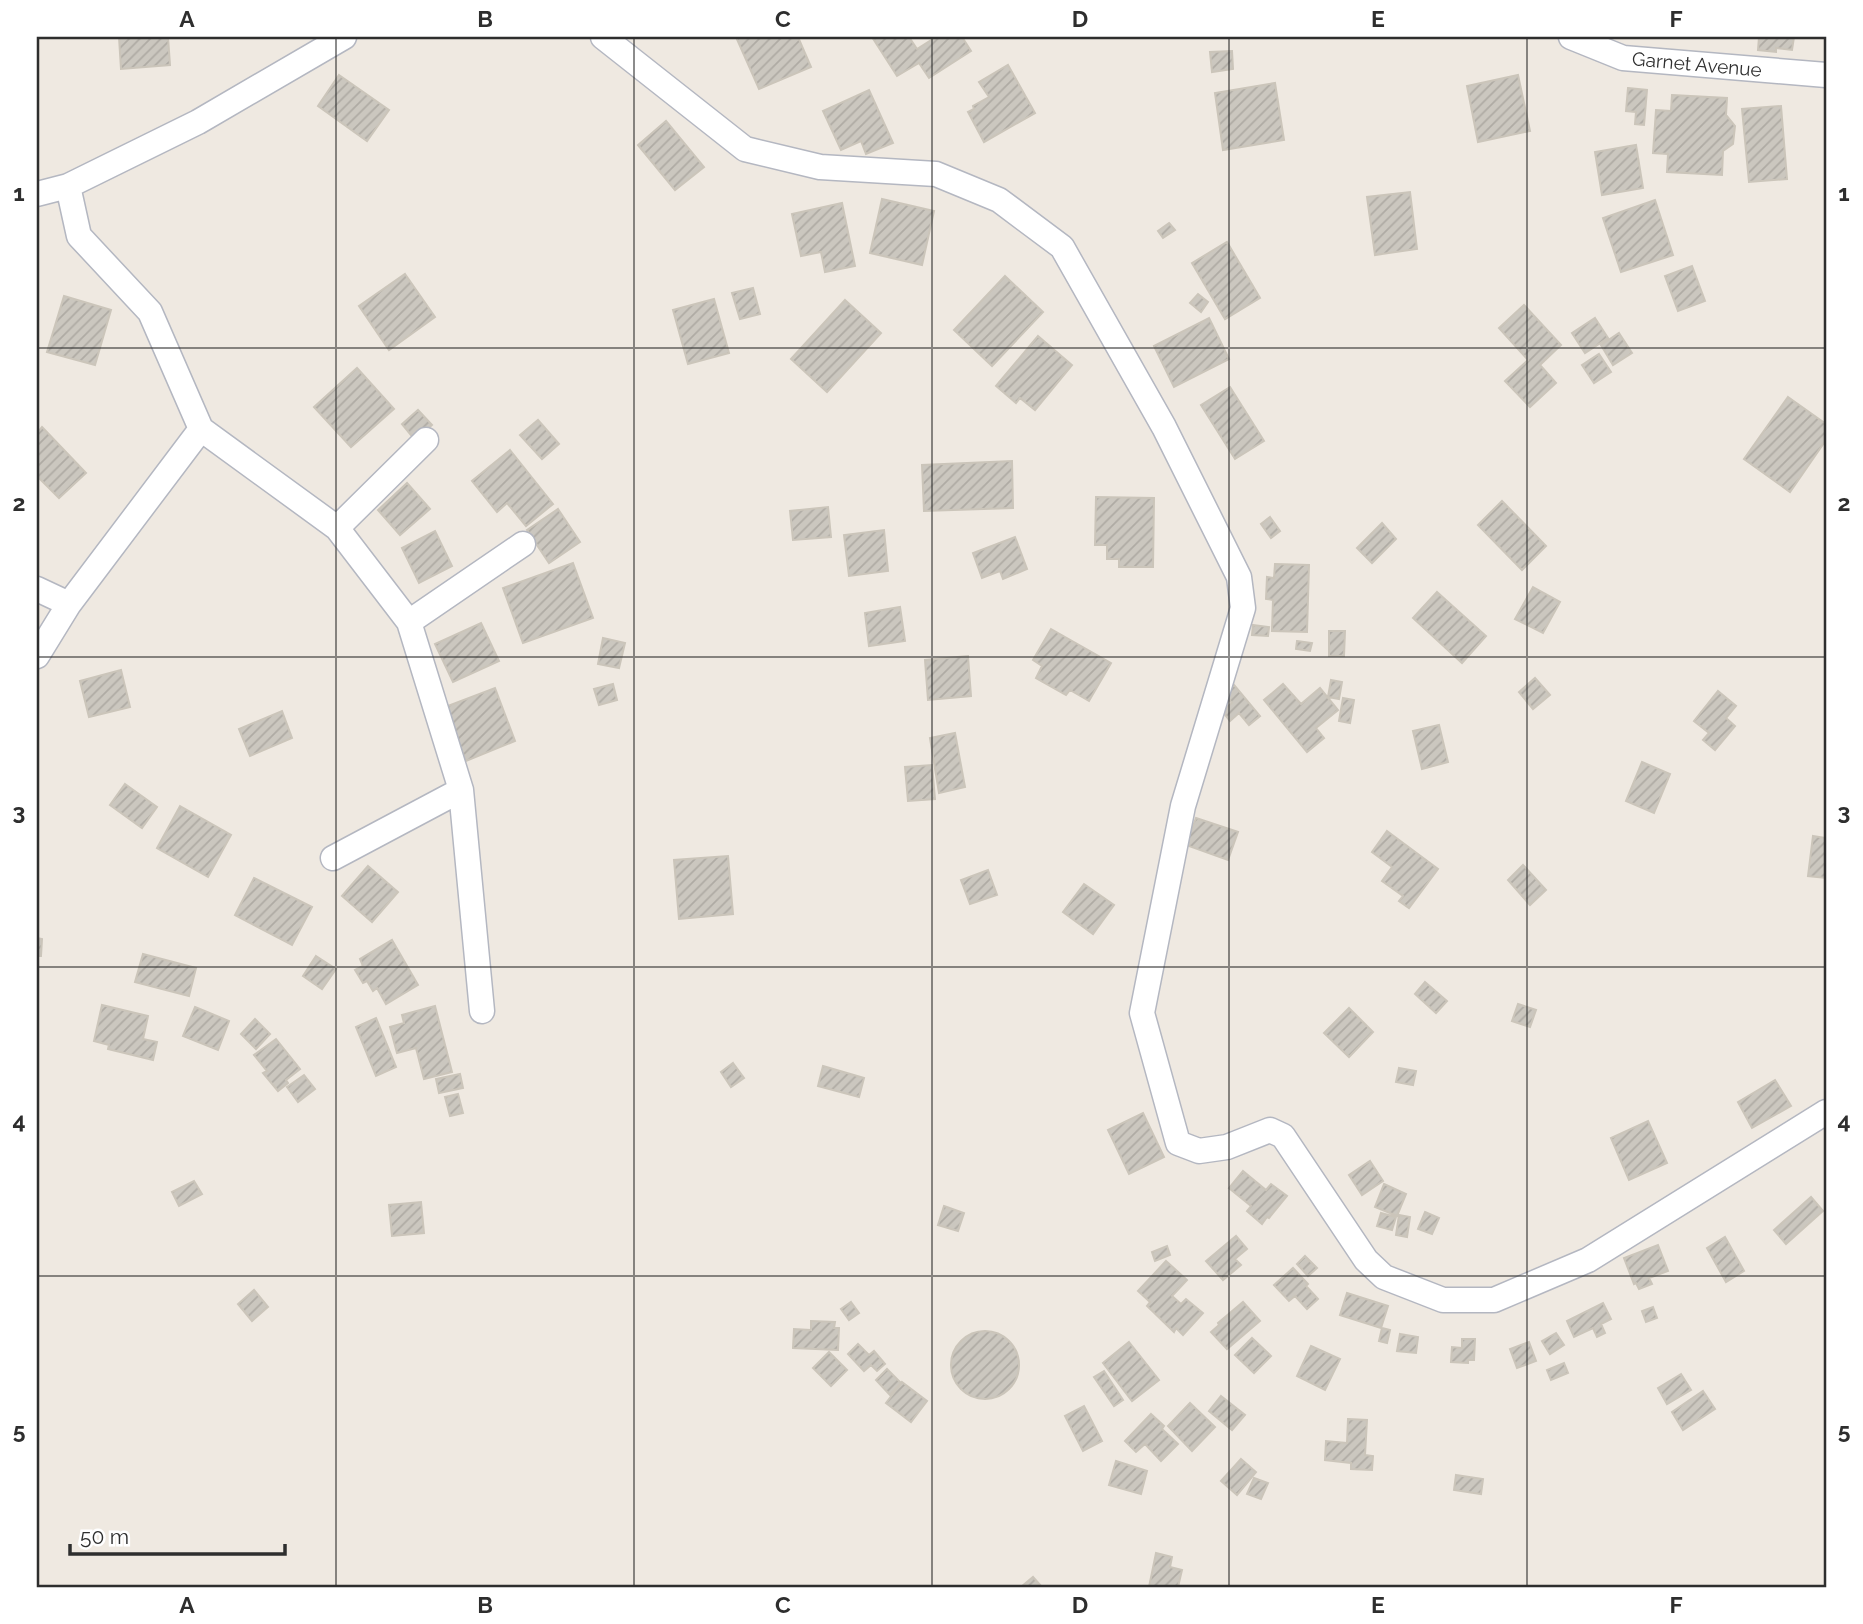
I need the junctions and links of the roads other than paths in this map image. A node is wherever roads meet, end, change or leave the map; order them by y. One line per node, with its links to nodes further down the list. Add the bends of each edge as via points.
1 (344, 37): 5 (street, via 198,122)
2 (603, 37): 18 (street, via 745,149 820,167 936,174 999,200 1062,247 1164,427 1239,577 1243,607 1184,806 1142,1013 1178,1143 1199,1151 1227,1147 1270,1130 1283,1136 1366,1260 1384,1277 1443,1300 1494,1300 1588,1260)
3 (1571, 37): 4 (street, Garnet Avenue, via 1623,58)
4 (1826, 75)
5 (68, 186): 6 (street); 7 (street, via 79,236 150,312)
6 (37, 194)
7 (201, 429): 9 (street); 12 (street)
8 (426, 440): 9 (street)
9 (337, 528): 13 (street)
10 (523, 544): 13 (street)
11 (37, 589): 12 (street)
12 (69, 604): 14 (street)
13 (409, 622): 15 (street)
14 (37, 656)
15 (461, 790): 16 (street); 17 (street)
16 (333, 858)
17 (482, 1011)
18 (1826, 1112)

